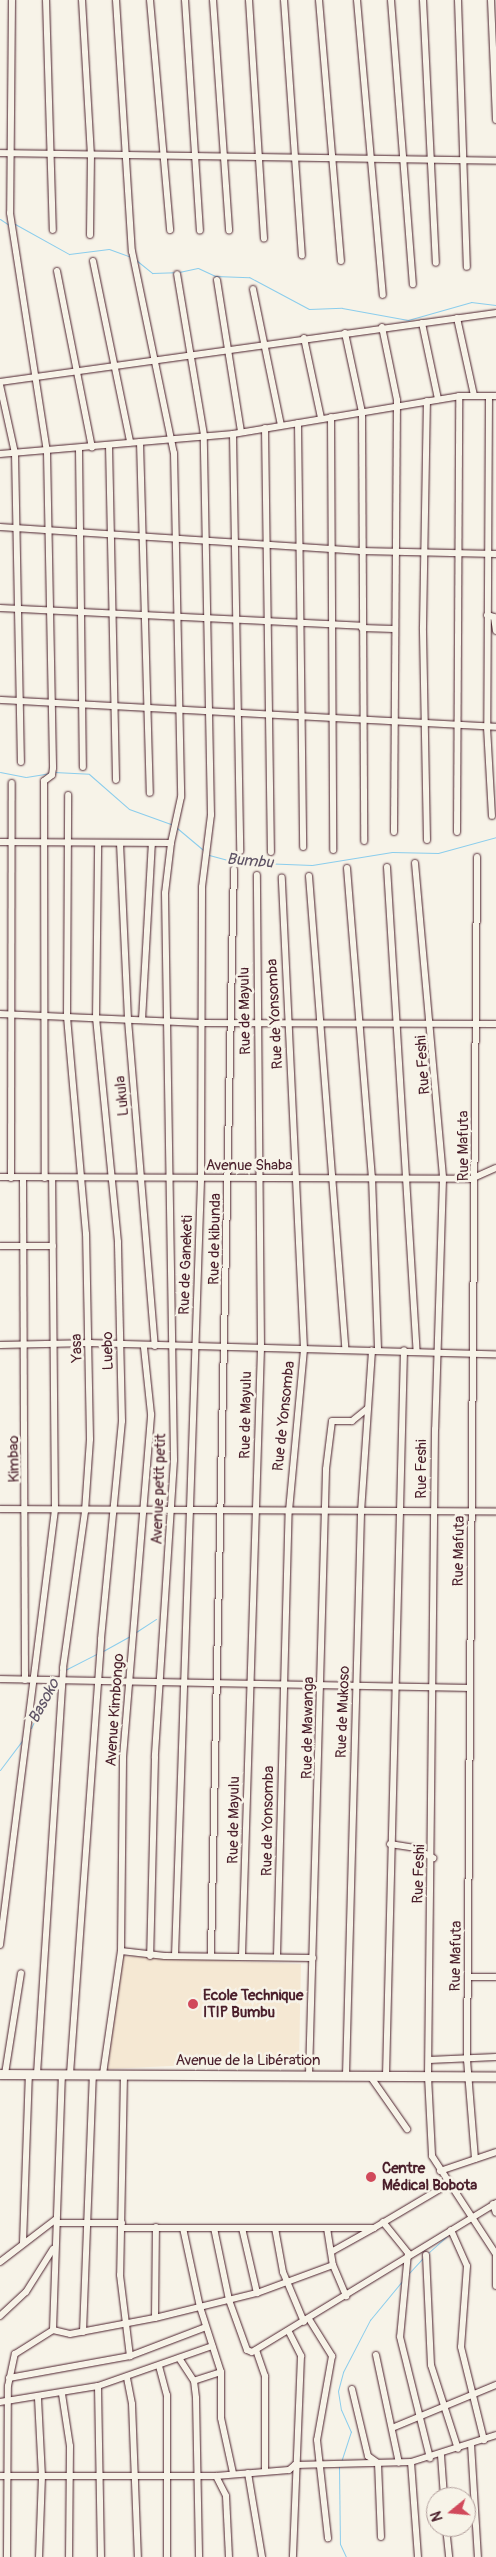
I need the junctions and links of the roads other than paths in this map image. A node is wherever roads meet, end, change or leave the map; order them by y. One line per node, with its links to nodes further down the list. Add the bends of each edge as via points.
1 (12, 0): 18 (street)
2 (46, 0): 19 (street)
3 (82, 0): 20 (street)
4 (116, 0): 21 (street, Avenue petit petit)
5 (150, 0): 22 (street)
6 (185, 0): 23 (street)
7 (213, 0): 24 (street)
8 (249, 0): 25 (street)
9 (284, 0): 26 (street)
10 (318, 0): 27 (street)
11 (357, 0): 30 (street)
12 (391, 0): 28 (street)
13 (424, 0): 29 (street)
14 (458, 0): 31 (street)
15 (491, 0): 16 (street)
16 (496, 120)
17 (0, 153): 18 (street)
18 (12, 154): 19 (street); 62 (street, via 11,225)
19 (52, 154): 20 (street); 33 (street)
20 (91, 154): 21 (street); 37 (street)
21 (125, 156): 22 (street); 59 (street, Avenue petit petit, via 133,262)
22 (164, 156): 23 (street); 34 (street)
23 (195, 157): 24 (street); 36 (street)
24 (225, 160): 25 (street); 35 (street)
25 (261, 160): 26 (street); 38 (street)
26 (297, 160): 27 (street); 39 (street)
27 (334, 160): 30 (street); 41 (street)
28 (406, 160): 29 (street); 30 (street); 47 (street)
29 (430, 160): 31 (street); 42 (street)
30 (373, 161): 49 (street)
31 (461, 161): 32 (street); 43 (street)
32 (496, 161)
33 (53, 230)
34 (170, 230)
35 (229, 230)
36 (200, 231)
37 (90, 235)
38 (264, 239)
39 (302, 255)
40 (93, 261): 60 (street)
41 (341, 261)
42 (436, 263)
43 (467, 267)
44 (57, 271): 61 (street)
45 (176, 274): 58 (street, Rue de Ganeketi)
46 (217, 280): 57 (street)
47 (413, 284)
48 (253, 289): 56 (street)
49 (383, 296)
50 (496, 313): 51 (street)
51 (457, 318): 52 (street); 64 (street)
52 (422, 323): 53 (street); 67 (street)
53 (382, 327): 54 (street); 69 (street)
54 (345, 333): 55 (street); 70 (street)
55 (304, 338): 56 (street); 72 (street)
56 (266, 347): 57 (street); 74 (street)
57 (230, 351): 58 (street); 76 (street)
58 (190, 357): 59 (street); 78 (street, Rue de Ganeketi)
59 (154, 362): 60 (street); 80 (street, Avenue petit petit)
60 (116, 368): 61 (street); 81 (street)
61 (79, 372): 62 (street); 84 (street)
62 (39, 377): 63 (street); 86 (street)
63 (0, 384): 87 (street)
64 (474, 395): 65 (street); 66 (street)
65 (459, 396): 67 (street); 107 (street)
66 (492, 396): 79 (street)
67 (438, 399): 68 (street)
68 (427, 401): 69 (street); 105 (street)
69 (397, 406): 70 (street); 104 (street)
70 (362, 412): 71 (street); 106 (street)
71 (330, 417): 72 (street); 103 (street)
72 (320, 418): 73 (street)
73 (298, 423): 74 (street); 102 (street)
74 (281, 425): 75 (street)
75 (265, 428): 76 (street); 101 (street)
76 (241, 432): 77 (street)
77 (233, 434): 78 (street); 100 (street)
78 (204, 435): 80 (street); 99 (street, Rue de Ganeketi)
79 (492, 436): 89 (street)
80 (170, 439): 82 (street); 98 (street, Avenue petit petit)
81 (130, 442): 82 (street); 83 (street)
82 (140, 442): 97 (street)
83 (109, 445): 84 (street); 96 (street)
84 (92, 448): 85 (street)
85 (80, 449): 86 (street); 95 (street)
86 (47, 452): 87 (street); 94 (street)
87 (16, 453): 88 (street); 93 (street)
88 (0, 454)
89 (493, 462): 90 (street)
90 (493, 497): 91 (street)
91 (493, 520): 108 (street)
92 (0, 527): 93 (street)
93 (19, 528): 94 (street); 111 (street)
94 (49, 532): 95 (street); 112 (street)
95 (80, 534): 96 (street); 113 (street)
96 (111, 537): 97 (street); 114 (street)
97 (142, 537): 98 (street); 115 (street)
98 (175, 540): 99 (street); 117 (street, Avenue petit petit)
99 (205, 541): 100 (street); 118 (street, Rue de Ganeketi)
100 (236, 542): 101 (street); 119 (street)
101 (269, 544): 102 (street); 120 (street)
102 (299, 545): 103 (street); 121 (street)
103 (332, 548): 106 (street); 122 (street)
104 (396, 550): 105 (street); 106 (street); 124 (street)
105 (427, 551): 107 (street); 140 (street)
106 (361, 552): 123 (street)
107 (457, 553): 108 (street); 141 (street)
108 (487, 554): 109 (street); 116 (street)
109 (496, 554)
110 (0, 608): 111 (street)
111 (19, 610): 112 (street); 127 (street)
112 (50, 611): 113 (street); 128 (street)
113 (84, 613): 114 (street); 129 (street)
114 (114, 614): 115 (street); 130 (street)
115 (143, 615): 117 (street); 131 (street)
116 (487, 615): 125 (street, via 494,618); 142 (street)
117 (176, 617): 118 (street); 132 (street, Avenue petit petit)
118 (206, 618): 119 (street); 133 (street, Rue de Ganeketi)
119 (238, 620): 120 (street); 134 (street)
120 (269, 622): 121 (street); 135 (street)
121 (300, 623): 122 (street); 136 (street)
122 (331, 624): 123 (street); 137 (street)
123 (362, 627): 124 (street); 138 (street)
124 (394, 628): 139 (street)
125 (496, 631)
126 (0, 700): 127 (street)
127 (20, 700): 128 (street); 144 (street)
128 (51, 702): 129 (street); 157 (street, via 53,770 44,781)
129 (83, 704): 130 (street); 145 (street)
130 (113, 706): 131 (street); 146 (street)
131 (145, 708): 132 (street); 148 (street)
132 (177, 708): 133 (street); 162 (street, Avenue petit petit, via 178,820)
133 (209, 711): 134 (street); 184 (street, Rue de Ganeketi, via 211,815 204,854)
134 (239, 713): 135 (street); 165 (street)
135 (269, 714): 136 (street); 166 (street)
136 (300, 716): 137 (street); 163 (street)
137 (331, 718): 138 (street); 164 (street)
138 (362, 721): 139 (street); 154 (street)
139 (393, 722): 140 (street); 151 (street)
140 (424, 725): 141 (street); 153 (street)
141 (455, 726): 142 (street); 152 (street)
142 (487, 727): 143 (street); 150 (street)
143 (496, 727)
144 (22, 762)
145 (83, 767)
146 (116, 780)
147 (12, 783): 156 (street)
148 (150, 793)
149 (68, 795): 158 (street)
150 (492, 816)
151 (394, 832)
152 (457, 832)
153 (427, 840)
154 (364, 841)
155 (0, 842): 156 (street)
156 (9, 842): 157 (street); 176 (street)
157 (45, 843): 158 (street); 177 (street)
158 (68, 843): 159 (street); 178 (street)
159 (98, 843): 160 (street); 179 (street, Luebo)
160 (120, 843): 161 (street); 180 (street, Lukula)
161 (152, 843): 162 (street); 181 (street)
162 (171, 843): 182 (street, Avenue petit petit, via 165,893)
163 (303, 847)
164 (333, 850)
165 (240, 851)
166 (271, 852)
167 (477, 857): 192 (street, Rue Mafuta)
168 (415, 863): 191 (street, Rue Feshi)
169 (386, 867): 189 (street)
170 (347, 868): 188 (street, Rue de Mukoso)
171 (234, 869): 185 (street, Rue de kibunda)
172 (257, 875): 183 (street, Rue de Mayulu)
173 (309, 876): 187 (street)
174 (282, 878): 186 (street, Rue de Yonsomba)
175 (0, 1014): 176 (street)
176 (9, 1015): 177 (street); 196 (street)
177 (43, 1016): 178 (street); 198 (street)
178 (67, 1018): 179 (street); 199 (street, Yasa)
179 (96, 1019): 180 (street); 200 (street, Luebo)
180 (128, 1020): 181 (street); 201 (street, Lukula)
181 (142, 1020): 182 (street)
182 (168, 1022): 184 (street); 202 (street, Avenue petit petit)
183 (256, 1022): 185 (street); 186 (street); 209 (street, Rue de Mayulu)
184 (201, 1023): 185 (street); 208 (street, Rue de Ganeketi)
185 (233, 1023): 203 (street, Rue de kibunda)
186 (287, 1023): 187 (street); 204 (street, Rue de Yonsomba)
187 (317, 1023): 188 (street); 205 (street)
188 (358, 1024): 189 (street); 206 (street, Rue de Mukoso)
189 (396, 1024): 191 (street); 207 (street)
190 (496, 1024): 192 (street)
191 (432, 1025): 192 (street); 210 (street, Rue Feshi)
192 (477, 1026): 195 (street, Rue Mafuta)
193 (496, 1168): 195 (street, Avenue Shaba)
194 (0, 1177): 196 (street, Avenue Shaba)
195 (476, 1177): 210 (street, Avenue Shaba); 231 (street, Rue Mafuta)
196 (11, 1178): 197 (street, Avenue Shaba)
197 (23, 1178): 198 (street, Avenue Shaba); 212 (street, Kimbao)
198 (49, 1178): 199 (street, Avenue Shaba); 213 (street)
199 (80, 1178): 200 (street, Avenue Shaba); 214 (street, Yasa)
200 (112, 1178): 201 (street, Avenue Shaba); 216 (street, Luebo)
201 (142, 1178): 202 (street, Avenue Shaba); 219 (street, Lukula)
202 (172, 1178): 208 (street, Avenue Shaba); 221 (street, Avenue petit petit)
203 (230, 1178): 208 (street, Avenue Shaba); 209 (street, Avenue Shaba); 224 (street, Rue de kibunda)
204 (298, 1178): 205 (street, Avenue Shaba); 209 (street, Avenue Shaba); 225 (street, Rue de Yonsomba)
205 (333, 1178): 206 (street, Avenue Shaba); 226 (street)
206 (372, 1178): 207 (street, Avenue Shaba); 227 (street, Rue de Mukoso)
207 (408, 1178): 210 (street, Avenue Shaba); 229 (street)
208 (201, 1179): 222 (street, Rue de Ganeketi)
209 (261, 1179): 223 (street, Rue de Mayulu)
210 (443, 1179): 230 (street, Rue Feshi)
211 (0, 1246): 212 (street)
212 (21, 1246): 213 (street); 218 (street, Kimbao)
213 (52, 1246): 215 (street)
214 (90, 1343): 215 (street); 216 (street); 239 (street, Yasa)
215 (55, 1344): 218 (street); 234 (street)
216 (120, 1344): 220 (street); 237 (street, Luebo, via 122,1421)
217 (0, 1345): 218 (street)
218 (24, 1345): 236 (street, Kimbao)
219 (155, 1346): 220 (street); 221 (street)
220 (144, 1347): 240 (street, Avenue Kimbongo, via 151,1414)
221 (174, 1347): 222 (street); 248 (street, Avenue petit petit)
222 (196, 1348): 224 (street); 241 (street, Rue de Ganeketi)
223 (260, 1348): 224 (street); 225 (street); 238 (street, Rue de Mayulu)
224 (226, 1349): 242 (street, Rue de kibunda)
225 (304, 1349): 226 (street); 243 (street, Rue de Yonsomba)
226 (345, 1349): 227 (street)
227 (375, 1350): 228 (street); 233 (street, Rue de Mukoso)
228 (404, 1350): 229 (street); 245 (street)
229 (417, 1351): 230 (street)
230 (437, 1352): 231 (street); 246 (street, Rue Feshi)
231 (474, 1354): 232 (street); 247 (street, Rue Mafuta)
232 (496, 1354)
233 (367, 1409): 244 (street, Rue de Mawanga, via 352,1421 331,1423); 249 (street, Rue de Mukoso)
234 (55, 1508): 236 (street); 239 (street); 251 (street)
235 (0, 1509): 236 (street)
236 (27, 1509): 253 (street, Kimbao)
237 (112, 1510): 239 (street); 240 (street); 255 (street, Luebo)
238 (257, 1510): 242 (street); 243 (street); 260 (street, Rue de Mayulu)
239 (85, 1511): 254 (street, Yasa)
240 (142, 1511): 248 (street); 256 (street, Avenue Kimbongo)
241 (190, 1511): 242 (street); 248 (street); 259 (street, Rue de Ganeketi)
242 (222, 1511): 258 (street, Rue de kibunda)
243 (289, 1511): 244 (street); 261 (street, Rue de Yonsomba)
244 (324, 1511): 249 (street); 262 (street, Rue de Mawanga)
245 (399, 1511): 246 (street); 249 (street); 265 (street)
246 (434, 1511): 247 (street); 264 (street, Rue Feshi)
247 (472, 1511): 250 (street); 266 (street, Rue Mafuta)
248 (172, 1512): 257 (street, Avenue petit petit)
249 (361, 1512): 263 (street, Rue de Mukoso)
250 (496, 1512)
251 (37, 1679): 253 (street); 254 (street); 269 (street)
252 (0, 1680): 253 (street)
253 (25, 1680)
254 (59, 1680): 255 (street); 284 (street, Yasa)
255 (98, 1682): 256 (street); 285 (street, Luebo)
256 (129, 1684): 257 (street); 270 (street, Avenue Kimbongo, via 121,1814)
257 (160, 1684): 259 (street); 272 (street, Avenue petit petit)
258 (218, 1684): 259 (street); 260 (street); 271 (street, Rue de kibunda)
259 (183, 1686): 273 (street, Rue de Ganeketi)
260 (251, 1686): 261 (street); 274 (street, Rue de Mayulu)
261 (284, 1686): 262 (street); 275 (street, Rue de Yonsomba)
262 (321, 1687): 263 (street); 276 (street, Rue de Mawanga)
263 (356, 1687): 265 (street); 290 (street, Rue de Mukoso)
264 (435, 1687): 265 (street); 266 (street); 268 (street, Rue Feshi)
265 (395, 1688): 267 (street)
266 (469, 1688): 278 (street, Rue Mafuta)
267 (390, 1844): 268 (street, via 415,1848); 292 (street)
268 (432, 1860): 281 (street, Rue Feshi)
269 (0, 1945)
270 (121, 1951): 272 (street); 287 (street, Avenue Kimbongo)
271 (211, 1955): 273 (street); 274 (street)
272 (150, 1956): 273 (street)
273 (175, 1956)
274 (242, 1956): 275 (street)
275 (277, 1956): 276 (street)
276 (313, 1958): 289 (street, Rue de Mawanga)
277 (22, 1973): 283 (street)
278 (468, 1977): 279 (street); 282 (street, Rue Mafuta)
279 (496, 1977)
280 (496, 2057): 282 (street)
281 (429, 2060): 282 (street); 293 (street, Rue Feshi)
282 (467, 2060): 294 (street, Rue Mafuta)
283 (3, 2074): 284 (highway, Avenue de la Libération)
284 (33, 2074): 285 (highway, Avenue de la Libération); 316 (street, Yasa)
285 (66, 2074): 286 (highway, Avenue de la Libération); 304 (street, Luebo)
286 (93, 2074): 287 (highway, Avenue de la Libération); 305 (street)
287 (103, 2074): 288 (highway, Avenue de la Libération)
288 (124, 2074): 289 (highway, Avenue de la Libération); 307 (street)
289 (309, 2075): 290 (highway, Avenue de la Libération)
290 (346, 2076): 291 (highway, Avenue de la Libération)
291 (370, 2076): 292 (highway, Avenue de la Libération); 296 (street)
292 (386, 2076): 293 (highway, Avenue de la Libération)
293 (428, 2076): 294 (highway, Avenue de la Libération); 299 (street, Rue Feshi, via 432,2160)
294 (468, 2076): 295 (highway, Avenue de la Libération); 298 (street, Rue Mafuta)
295 (496, 2077)
296 (407, 2129)
297 (496, 2152): 298 (street)
298 (475, 2159): 299 (street)
299 (440, 2171): 300 (street)
300 (450, 2183): 303 (street); 306 (street)
301 (494, 2203): 302 (street); 303 (street)
302 (496, 2213)
303 (473, 2215): 315 (street); 320 (street)
304 (57, 2221): 305 (street); 316 (street); 317 (street, Luebo)
305 (88, 2222): 307 (street); 336 (street)
306 (383, 2222): 314 (street); 319 (street)
307 (121, 2225): 308 (street); 333 (street)
308 (156, 2227): 309 (street); 331 (street)
309 (183, 2228): 310 (street); 329 (street)
310 (214, 2228): 311 (street); 328 (street)
311 (242, 2228): 312 (street); 326 (street)
312 (275, 2228): 313 (street); 324 (street)
313 (328, 2228): 314 (street); 318 (street)
314 (374, 2228): 318 (street)
315 (451, 2230): 319 (street); 352 (street, via 466,2266 461,2347)
316 (23, 2244): 322 (street)
317 (54, 2248): 330 (street, via 26,2292); 335 (street, Luebo)
318 (331, 2252): 323 (street)
319 (408, 2253): 327 (street); 356 (street, via 400,2338)
320 (496, 2254): 325 (street)
321 (426, 2255): 355 (street, via 431,2365)
322 (0, 2262)
323 (333, 2265): 324 (street); 327 (street)
324 (286, 2283): 326 (street); 332 (street)
325 (496, 2286)
326 (257, 2293): 328 (street)
327 (346, 2296): 332 (street)
328 (229, 2300): 329 (street); 339 (street, via 247,2350)
329 (200, 2307): 331 (street); 334 (street)
330 (0, 2316)
331 (155, 2318): 333 (street)
332 (306, 2321): 337 (street); 368 (street, via 332,2356 319,2413 317,2440)
333 (125, 2323): 336 (street); 341 (street)
334 (206, 2327): 338 (street); 341 (street)
335 (53, 2330): 336 (street); 345 (street, via 16,2354)
336 (83, 2332)
337 (289, 2332): 339 (street); 367 (street, via 301,2356)
338 (212, 2346): 342 (street); 344 (street)
339 (256, 2350): 369 (street, via 265,2376)
340 (376, 2355): 357 (street)
341 (130, 2356): 345 (street)
342 (180, 2358): 343 (street); 347 (street)
343 (159, 2366): 346 (street); 373 (street, via 168,2395)
344 (221, 2372): 347 (street); 370 (street, via 221,2418)
345 (9, 2378): 354 (street)
346 (127, 2378): 349 (street); 378 (street, via 132,2404)
347 (194, 2382): 374 (street, via 198,2420)
348 (496, 2385): 352 (street)
349 (98, 2386): 351 (street); 372 (street)
350 (352, 2388): 366 (street, via 368,2456)
351 (62, 2394): 353 (street); 377 (street)
352 (472, 2395): 355 (street); 359 (street)
353 (38, 2398): 354 (street); 376 (street)
354 (4, 2402): 375 (street)
355 (444, 2405): 356 (street); 361 (street)
356 (420, 2417): 357 (street); 363 (street)
357 (392, 2428): 364 (street)
358 (496, 2435): 359 (street)
359 (484, 2440): 360 (street)
360 (471, 2444): 361 (street); 396 (street)
361 (458, 2449): 362 (street)
362 (441, 2455): 363 (street); 380 (street)
363 (430, 2458): 365 (street)
364 (399, 2462): 365 (street); 366 (street)
365 (411, 2462): 394 (street)
366 (378, 2463): 368 (street); 381 (street)
367 (295, 2465): 368 (street); 369 (street, via 289,2470); 393 (street)
368 (322, 2465): 383 (street)
369 (265, 2470): 371 (street)
370 (233, 2473): 371 (street); 379 (street)
371 (248, 2474): 392 (street)
372 (102, 2475): 377 (street); 378 (street); 387 (street)
373 (165, 2475): 374 (street); 378 (street); 389 (street)
374 (195, 2475): 379 (street); 390 (street)
375 (3, 2476): 376 (street); 384 (street)
376 (42, 2476): 377 (street); 385 (street)
377 (71, 2476): 386 (street)
378 (134, 2476): 388 (street)
379 (216, 2476): 391 (street, via 226,2496)
380 (443, 2487)
381 (382, 2537)
382 (447, 2537): 395 (street)
383 (328, 2538)
384 (7, 2557)
385 (39, 2557)
386 (69, 2557)
387 (101, 2557)
388 (138, 2557)
389 (167, 2557)
390 (198, 2557)
391 (229, 2557)
392 (262, 2557)
393 (293, 2557)
394 (418, 2557)
395 (449, 2557)
396 (478, 2557)

